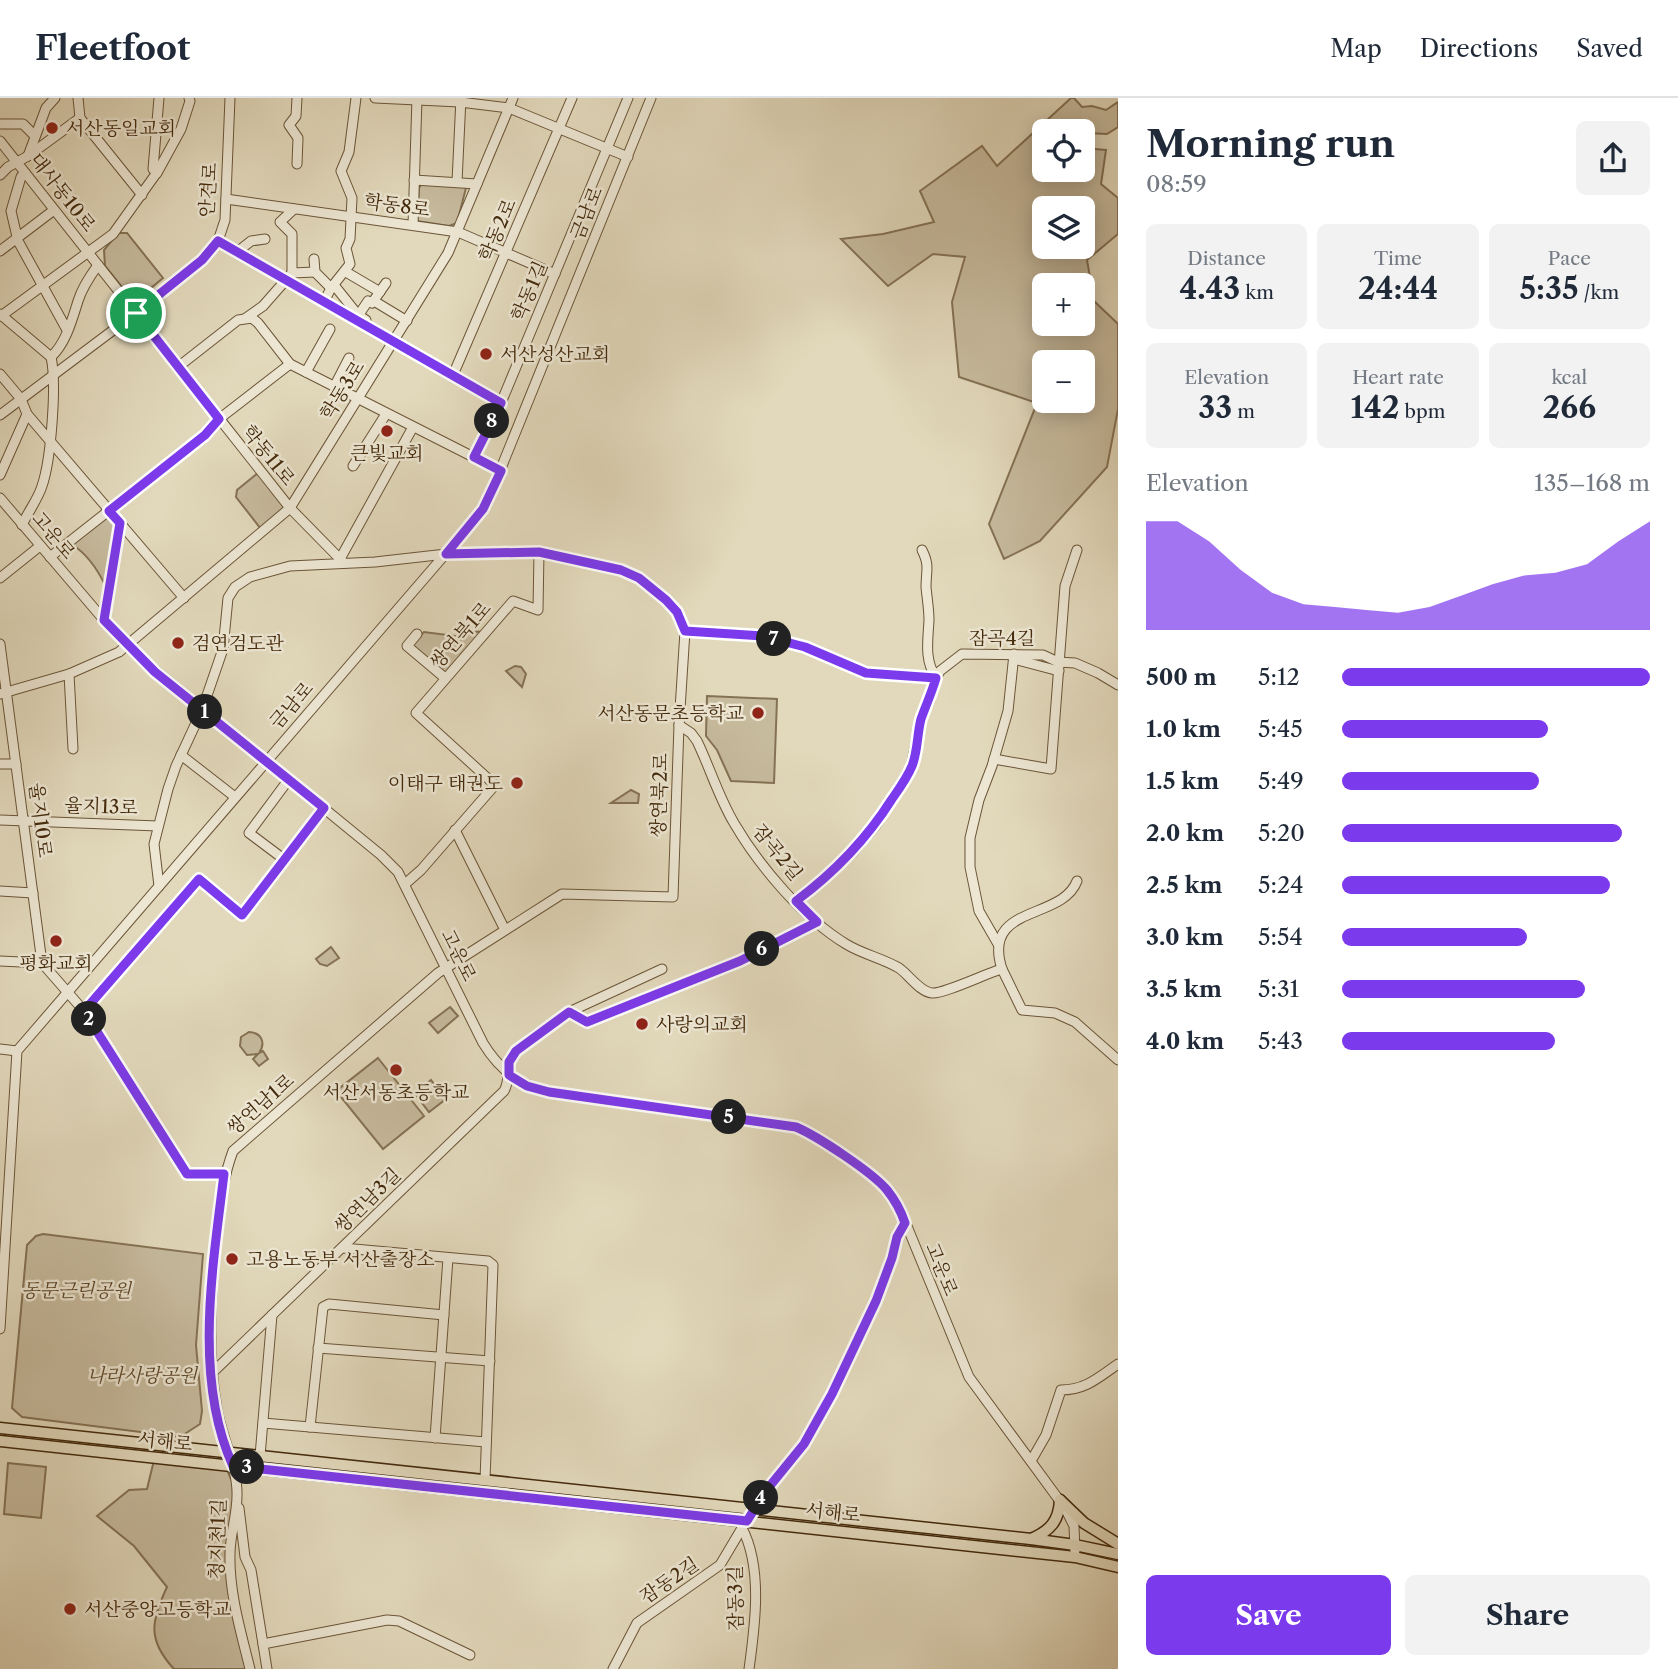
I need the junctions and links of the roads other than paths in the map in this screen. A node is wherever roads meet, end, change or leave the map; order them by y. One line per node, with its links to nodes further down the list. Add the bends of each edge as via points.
1 (55, 98): 18 (street)
2 (78, 98): 15 (street)
3 (159, 98): 26 (street, via 153,169)
4 (189, 98): 26 (street, via 181,129)
5 (230, 98): 32 (street, 안견로)
6 (297, 98): 24 (street, via 296,116 289,125 298,138)
7 (355, 98): 35 (street, via 349,152 341,171 352,198)
8 (375, 98): 12 (street)
9 (572, 98): 17 (street, 학동2로)
10 (628, 98): 20 (street, 학동1길)
11 (651, 98): 22 (street, 금남로)
12 (417, 99): 13 (street); 28 (street)
13 (461, 100): 14 (street); 29 (street)
14 (511, 103): 17 (street); 30 (street, 학동3로)
15 (80, 118): 21 (street, 대사동10로); 31 (street)
16 (0, 124): 18 (street, 대사동10로, via 23,124)
17 (560, 128): 20 (street); 44 (street, 학동2로)
18 (35, 136): 21 (street)
19 (0, 141): 23 (street, 대사동10로)
20 (608, 148): 22 (street); 49 (street, 학동1길)
21 (28, 156): 23 (street, 대사동10로)
22 (628, 157): 84 (street, 금남로)
23 (18, 163): 25 (street, 대사동10로); 27 (street, 대사동10로)
24 (298, 164)
25 (25, 173): 34 (street, 대사동10로); 38 (street, via 11,207)
26 (157, 173): 31 (street)
27 (0, 175)
28 (414, 180): 29 (street); 36 (street)
29 (457, 183): 30 (street)
30 (477, 184): 37 (street, 학동3로)
31 (142, 195): 43 (street, via 113,234)
32 (226, 199): 33 (street, 학동8로); 40 (street, 안견로)
33 (294, 209): 35 (street, 학동8로); 50 (street, via 280,222 292,234)
34 (54, 210): 38 (street); 43 (street, 대사동10로)
35 (352, 216): 36 (street, 학동8로); 48 (street)
36 (413, 225): 37 (street, 학동8로)
37 (458, 232): 44 (street, 학동8로); 60 (street, 학동3로)
38 (17, 238): 41 (street); 52 (street)
39 (265, 239): 42 (street, via 251,241)
40 (218, 241): 42 (street); 56 (street, 안견로, via 202,260)
41 (0, 251)
42 (237, 252): 50 (street)
43 (88, 253): 46 (street, 대사동10로); 52 (street)
44 (506, 254): 49 (street, 학동8로); 71 (street, 학동2로)
45 (314, 259): 47 (street)
46 (98, 265): 56 (street, 대사동10로); 62 (street)
47 (315, 272): 50 (street); 53 (street)
48 (346, 272): 53 (street); 54 (street)
49 (555, 274): 75 (street, 학동1길)
50 (289, 276): 55 (street); 59 (street)
51 (386, 283): 54 (street)
52 (43, 286): 57 (street); 62 (street)
53 (333, 287): 55 (street); 58 (street)
54 (377, 296): 58 (street); 60 (street)
55 (324, 302): 58 (street)
56 (136, 313): 67 (street, 학동11로); 70 (street, 안견로)
57 (1, 315): 64 (street)
58 (357, 317): 63 (street)
59 (248, 318): 66 (street, via 257,321); 67 (street, via 237,321)
60 (407, 321): 63 (street, 학동3로)
61 (330, 329): 68 (street)
62 (67, 330): 64 (street, via 60,349)
63 (393, 341): 71 (street); 74 (street, 학동3로)
64 (51, 357): 70 (street)
65 (349, 358): 72 (street)
66 (290, 364): 68 (street); 79 (street)
67 (178, 367): 79 (street, 학동11로)
68 (306, 372): 72 (street)
69 (0, 374): 73 (street)
70 (55, 374): 73 (street, 안견로); 81 (street)
71 (453, 376): 75 (street)
72 (334, 387): 74 (street)
73 (21, 399): 76 (street); 78 (street, 안견로)
74 (357, 399): 77 (street); 87 (street, 학동3로)
75 (501, 403): 82 (street, 학동1길)
76 (27, 414): 81 (street); 85 (street)
77 (386, 414): 80 (street); 83 (street)
78 (0, 415)
79 (219, 419): 87 (street, 학동11로); 88 (street)
80 (413, 427): 82 (street); 97 (street)
81 (49, 441): 88 (street); 90 (street, via 42,486)
82 (474, 457): 84 (street)
83 (353, 466)
84 (501, 471): 95 (street, 금남로, via 483,509)
85 (0, 475)
86 (0, 498): 90 (street, 고운로)
87 (290, 508): 97 (street, 학동11로); 99 (street, 학동3로)
88 (109, 511): 89 (street); 96 (street)
89 (120, 523): 99 (street); 100 (street)
90 (22, 524): 91 (street, 고운로)
91 (40, 546): 96 (street, 고운로); 98 (street)
92 (922, 550): 109 (street, via 928,563 926,652)
93 (1077, 550): 106 (street, via 1065,586)
94 (539, 552): 95 (street); 101 (street, via 639,578 674,608); 108 (street, 쌍연북1로, via 538,610 513,601)
95 (446, 554): 97 (street); 117 (street, 금남로)
96 (50, 557): 100 (street, 고운로)
97 (342, 561): 112 (street, via 280,568 235,587 226,603 224,646)
98 (0, 578)
99 (184, 598): 104 (street, 학동3로)
100 (104, 620): 104 (street, 고운로)
101 (685, 631): 109 (street, via 763,636 805,647 866,673); 113 (street, 쌍연북2로)
102 (417, 634): 108 (street, via 407,646)
103 (0, 644): 111 (street, 율지10로)
104 (127, 645): 107 (street, 학동3로); 112 (street, 고운로)
105 (1014, 657): 106 (street, 잠곡4길, via 1043,655); 109 (street, 잠곡4길, via 962,654); 116 (street, via 1008,711)
106 (1059, 666): 110 (street, 잠곡4길, via 1075,663); 116 (street, via 1051,769)
107 (69, 674): 111 (street, 학동3로); 114 (street)
108 (445, 678): 126 (street, 쌍연북1로, via 416,713 495,785)
109 (936, 678): 133 (street, via 911,767 897,792 853,852)
110 (1118, 685)
111 (3, 693): 119 (street, 율지10로)
112 (202, 710): 115 (street); 117 (street, 고운로)
113 (679, 725): 133 (street, 잠곡2길, via 697,741 733,821 751,849); 135 (street, 쌍연북2로, via 673,897 562,894)
114 (73, 749)
115 (181, 755): 121 (street); 125 (street, 율지13로)
116 (994, 759): 136 (street, via 973,825 970,867 979,911)
117 (266, 761): 120 (street, 고운로); 121 (street, 금남로)
118 (0, 764): 119 (street)
119 (16, 764): 124 (street, 율지10로)
120 (289, 779): 122 (street, 고운로); 127 (street, via 249,833)
121 (235, 797): 130 (street, 금남로)
122 (324, 808): 127 (street); 129 (street, 고운로, via 387,860)
123 (0, 820): 124 (street, 율지13로)
124 (23, 821): 125 (street, 율지13로); 132 (street, 율지10로)
125 (158, 826): 130 (street, 율지13로, via 154,849)
126 (455, 830): 129 (street); 135 (street)
127 (285, 860): 143 (street, via 242,915 199,879)
128 (1077, 881): 136 (street, via 1060,898 1015,921)
129 (405, 884): 139 (street, 고운로)
130 (159, 886): 142 (street, 금남로)
131 (0, 891): 132 (street)
132 (33, 893): 138 (street, 율지10로)
133 (796, 901): 134 (street, 잠곡2길)
134 (817, 922): 141 (street, 잠곡2길, via 845,943 898,967 933,993); 144 (street, via 740,961 587,1022)
135 (505, 930): 139 (street, 쌍연남1로)
136 (999, 944): 141 (street)
137 (0, 961): 138 (street)
138 (42, 963): 142 (street)
139 (445, 967): 148 (street, 고운로, via 486,1048); 149 (street, 쌍연남1로, via 238,1144)
140 (662, 969): 144 (street, 쌍연남3길)
141 (1002, 969): 147 (street, via 1022,1010 1055,1013 1075,1022)
142 (67, 992): 143 (street); 146 (street, 금남로)
143 (84, 1011): 149 (street, via 187,1174)
144 (569, 1012): 148 (street, 쌍연남3길, via 516,1051)
145 (0, 1049): 146 (street)
146 (17, 1051): 150 (street)
147 (1118, 1060)
148 (508, 1074): 151 (street, 고운로, via 527,1086 554,1093 796,1127 881,1183); 152 (street, 쌍연남3길, via 504,1091)
149 (224, 1174): 161 (street, 쌍연남1로, via 213,1268)
150 (3, 1218): 156 (street)
151 (905, 1223): 170 (street, 고운로, via 965,1370); 175 (street, 잠동2길, via 876,1301 832,1394 804,1444)
152 (343, 1248): 153 (street); 154 (street, 쌍연남3길)
153 (448, 1258): 155 (street); 159 (street, via 494,1265)
154 (272, 1315): 161 (street, 쌍연남3길); 162 (street)
155 (444, 1315): 157 (street, via 329,1304 322,1310); 158 (street)
156 (0, 1329)
157 (318, 1348): 158 (street); 163 (street)
158 (441, 1357): 159 (street); 165 (street)
159 (490, 1361): 167 (street)
160 (1118, 1364): 170 (street, via 1087,1386 1061,1390)
161 (211, 1374): 168 (street, 쌍연남1로)
162 (263, 1423): 163 (street); 169 (street)
163 (310, 1427): 165 (street)
164 (0, 1428): 168 (main road, 서해로)
165 (435, 1438): 167 (street)
166 (0, 1441): 171 (main road, 서해로)
167 (486, 1442): 172 (street)
168 (227, 1452): 169 (main road, 서해로); 171 (street, 청지천1길)
169 (260, 1456): 172 (main road, 서해로)
170 (1031, 1461): 174 (street, 고운로)
171 (233, 1466): 173 (street, 청지천1길); 176 (main road, 서해로)
172 (485, 1480): 175 (main road, 서해로)
173 (237, 1496): 182 (street); 184 (street, 청지천1길, via 231,1582)
174 (1060, 1500): 177 (main road, via 1057,1520); 178 (main road, via 1084,1523); 179 (street, 고운로, via 1073,1523)
175 (754, 1509): 176 (street, 잠동2길); 177 (main road, 서해로)
176 (745, 1525): 179 (main road, 서해로); 186 (street, 잠동2길, via 714,1571 637,1623); 187 (street, 잠동3길, via 751,1546 756,1621)
177 (1031, 1539): 179 (main road, 서해로)
178 (1118, 1544)
179 (1075, 1551): 180 (main road, 서해로); 181 (main road, 서해로)
180 (1118, 1555)
181 (1118, 1567)
182 (263, 1644): 183 (street, via 387,1620 399,1621); 185 (street)
183 (470, 1655)
184 (250, 1669)
185 (267, 1669)
186 (613, 1669)
187 (749, 1669)

